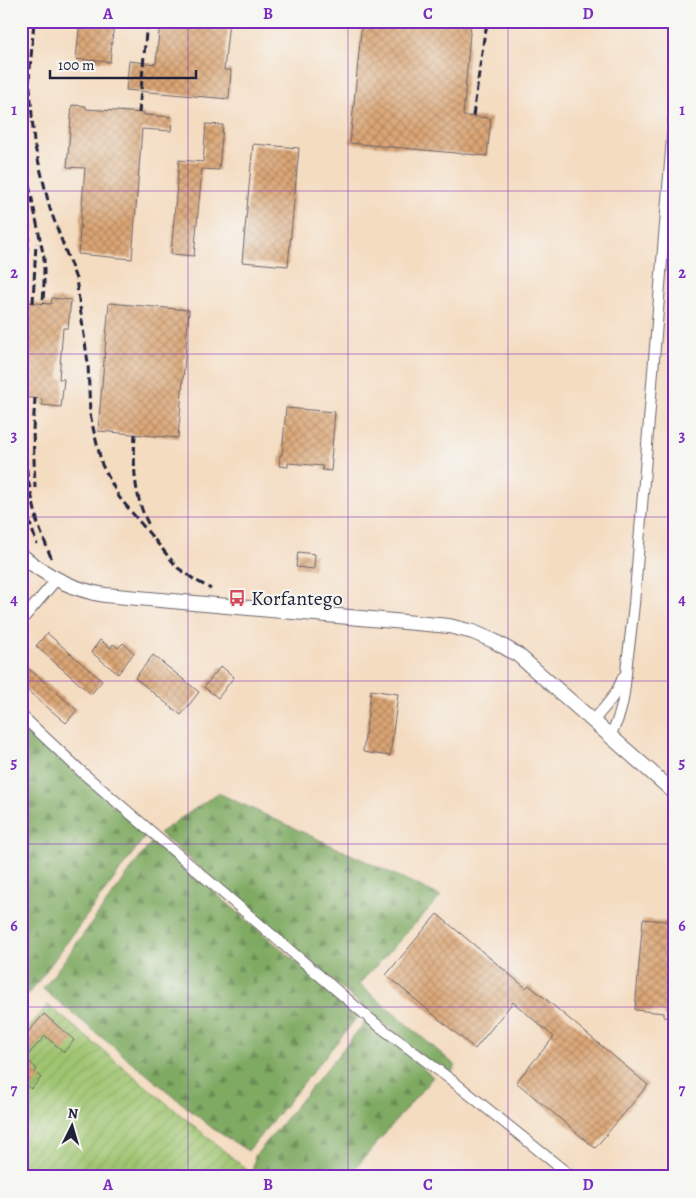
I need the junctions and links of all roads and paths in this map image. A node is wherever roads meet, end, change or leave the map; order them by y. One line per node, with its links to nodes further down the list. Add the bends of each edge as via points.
1 (675, 102): 5 (street)
2 (21, 555): 3 (street)
3 (56, 580): 4 (street); 7 (street, via 105,595 449,626 473,632 518,655)
4 (21, 621)
5 (627, 665): 7 (street, via 620,686); 8 (street, via 619,714)
6 (21, 714): 10 (street, via 84,774 375,1023)
7 (592, 722): 8 (street)
8 (609, 736): 9 (street)
9 (675, 793)
10 (572, 1177)

